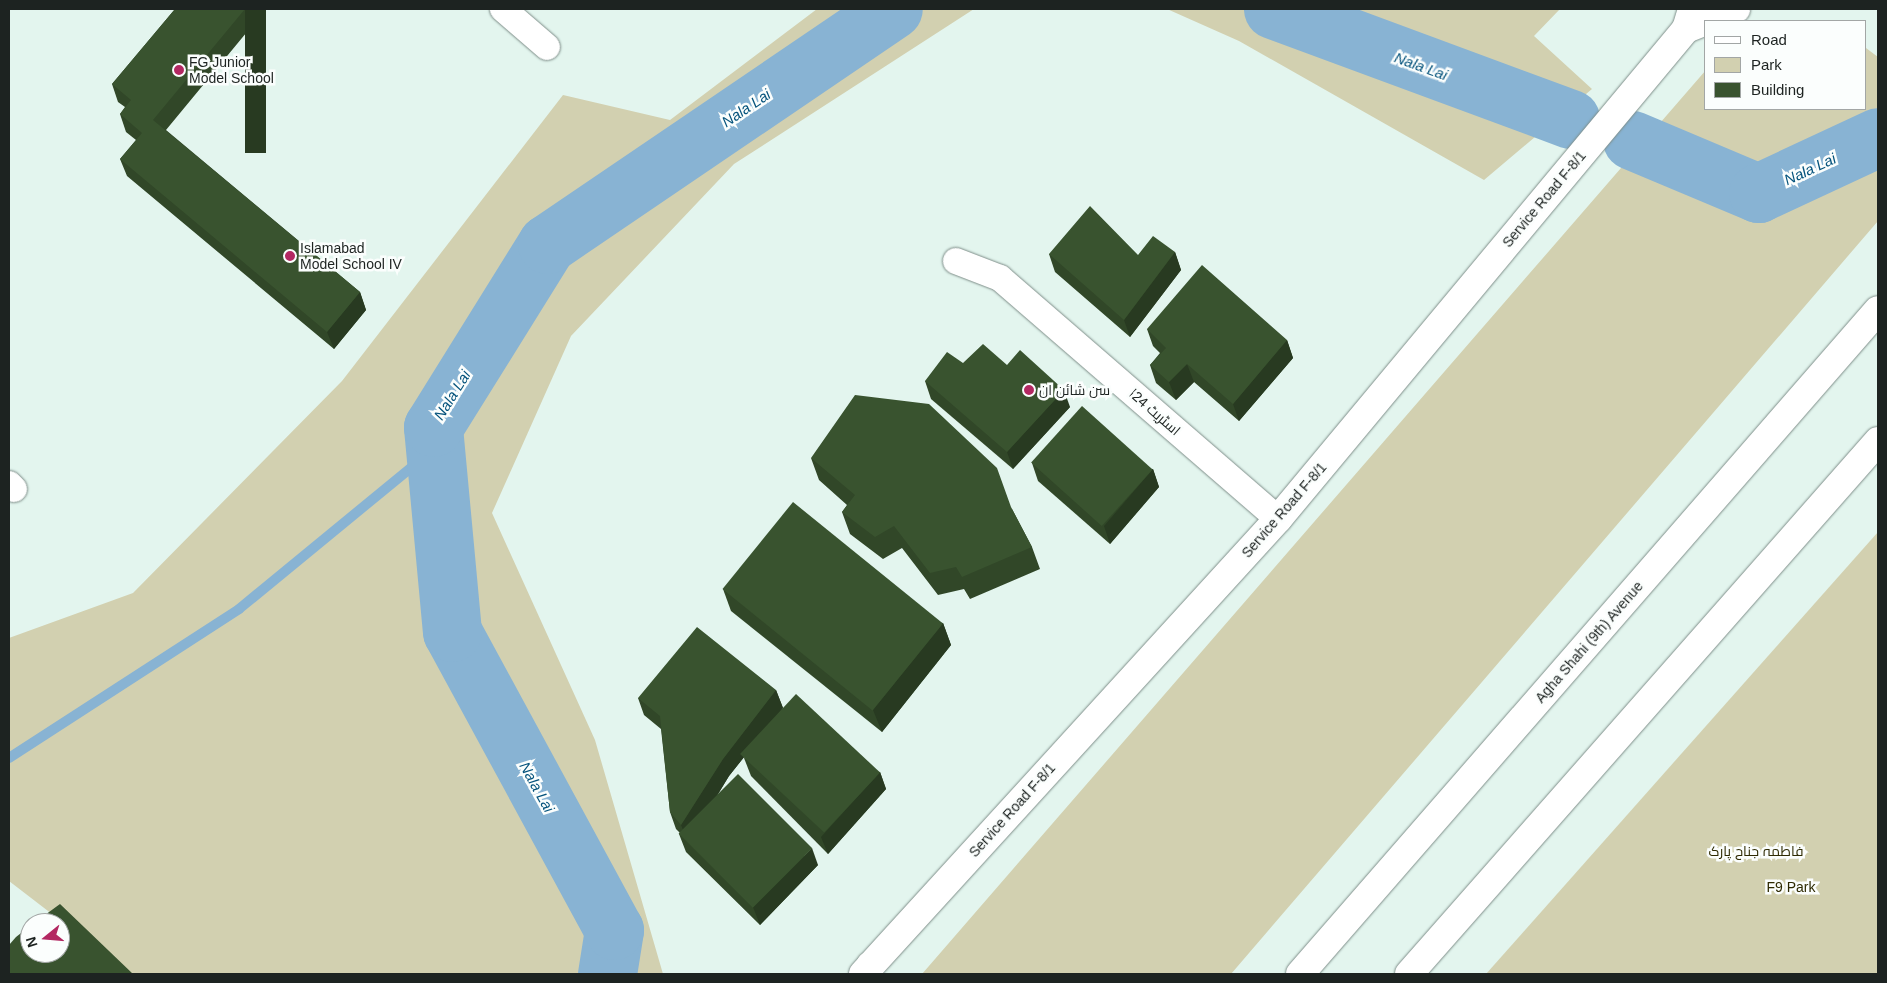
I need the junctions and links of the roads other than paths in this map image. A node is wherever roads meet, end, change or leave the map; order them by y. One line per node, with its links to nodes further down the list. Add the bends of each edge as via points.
1 (503, 9): 4 (street)
2 (1736, 9): 3 (main road, Service Road F-8/1)
3 (1689, 19): 8 (main road, Service Road F-8/1)
4 (547, 47)
5 (956, 261): 8 (street, اسٹریٹ 24ا, via 1000,278)
6 (1878, 310): 10 (main road, Agha Shahi (9th) Avenue)
7 (1878, 441): 11 (main road)
8 (1278, 519): 9 (main road, Service Road F-8/1)
9 (867, 971)
10 (1300, 974)
11 (1410, 974)

